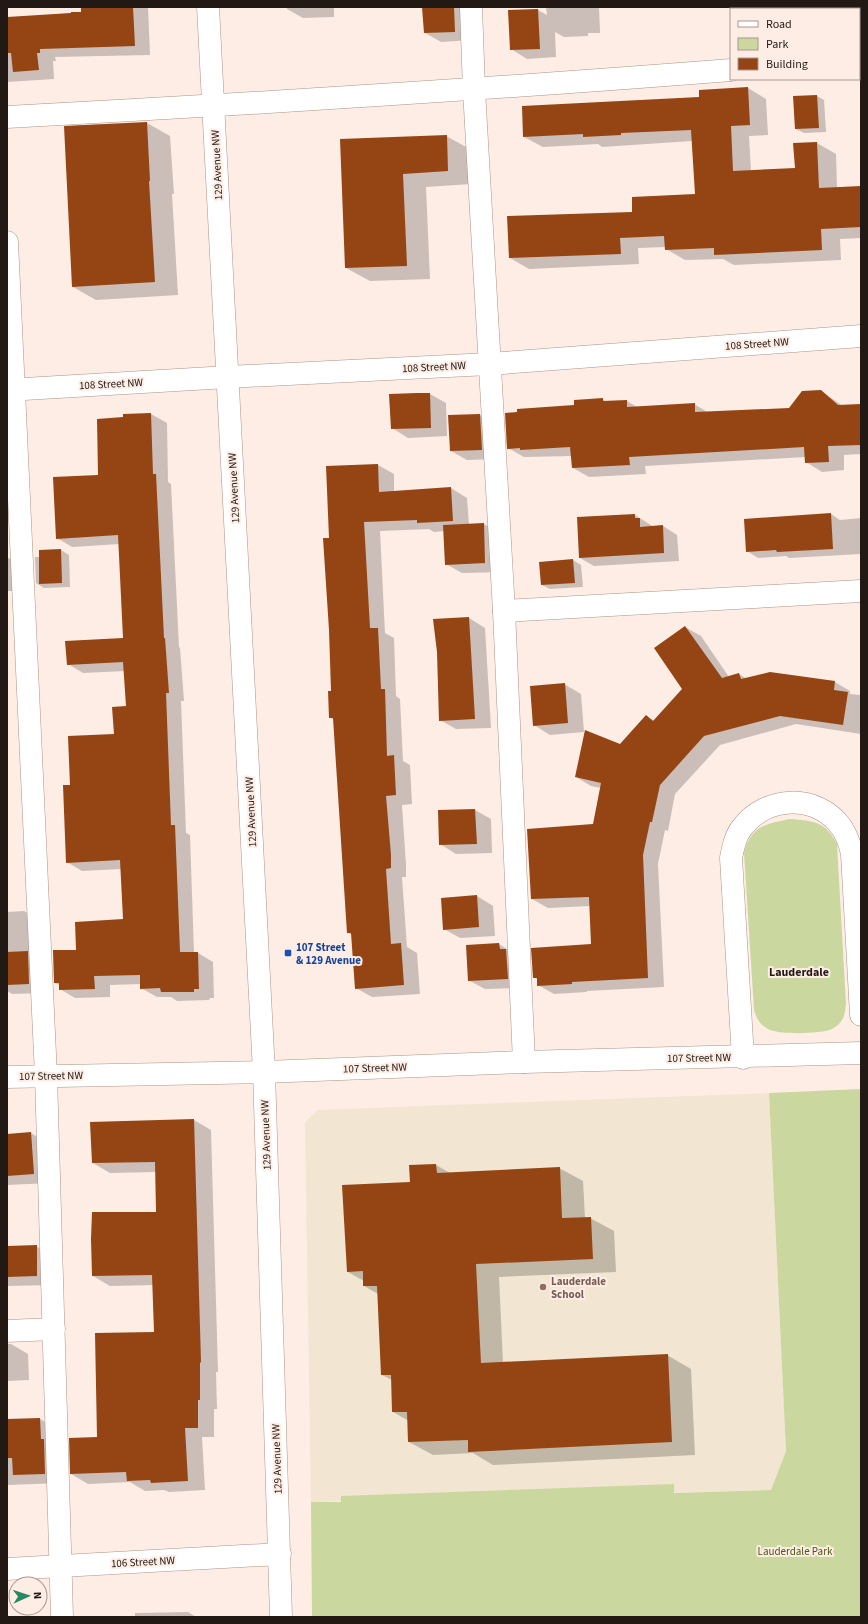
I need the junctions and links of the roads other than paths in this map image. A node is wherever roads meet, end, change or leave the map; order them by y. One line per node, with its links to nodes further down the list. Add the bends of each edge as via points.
1 (208, 7): 5 (street, 129 Avenue NW)
2 (471, 7): 4 (street)
3 (730, 70): 4 (street)
4 (474, 90): 5 (street); 9 (street)
5 (214, 106): 6 (street); 10 (street, 129 Avenue NW)
6 (7, 117)
7 (7, 242): 11 (street)
8 (861, 336): 9 (street, 108 Street NW)
9 (489, 364): 10 (street, 108 Street NW); 13 (street)
10 (228, 377): 11 (street, 108 Street NW); 19 (street, 129 Avenue NW)
11 (10, 390): 14 (street)
12 (861, 591): 13 (street)
13 (504, 611): 18 (street)
14 (16, 644): 20 (street)
15 (861, 1015): 17 (street, 107 Street NW, via 852,854 842,827 820,809 806,804 793,802 764,809 741,829 734,843 731,858)
16 (861, 1053): 17 (street, 107 Street NW)
17 (743, 1058): 18 (street, 107 Street NW)
18 (524, 1062): 19 (street, 107 Street NW)
19 (264, 1072): 20 (street, 107 Street NW); 24 (street, 129 Avenue NW)
20 (46, 1076): 21 (street, 107 Street NW); 22 (street)
21 (7, 1077)
22 (54, 1329): 23 (street); 25 (street)
23 (7, 1331)
24 (280, 1554): 25 (street, 106 Street NW); 28 (street, 129 Avenue NW)
25 (61, 1566): 26 (street, 106 Street NW); 27 (street)
26 (7, 1569)
27 (62, 1617)
28 (281, 1617)

